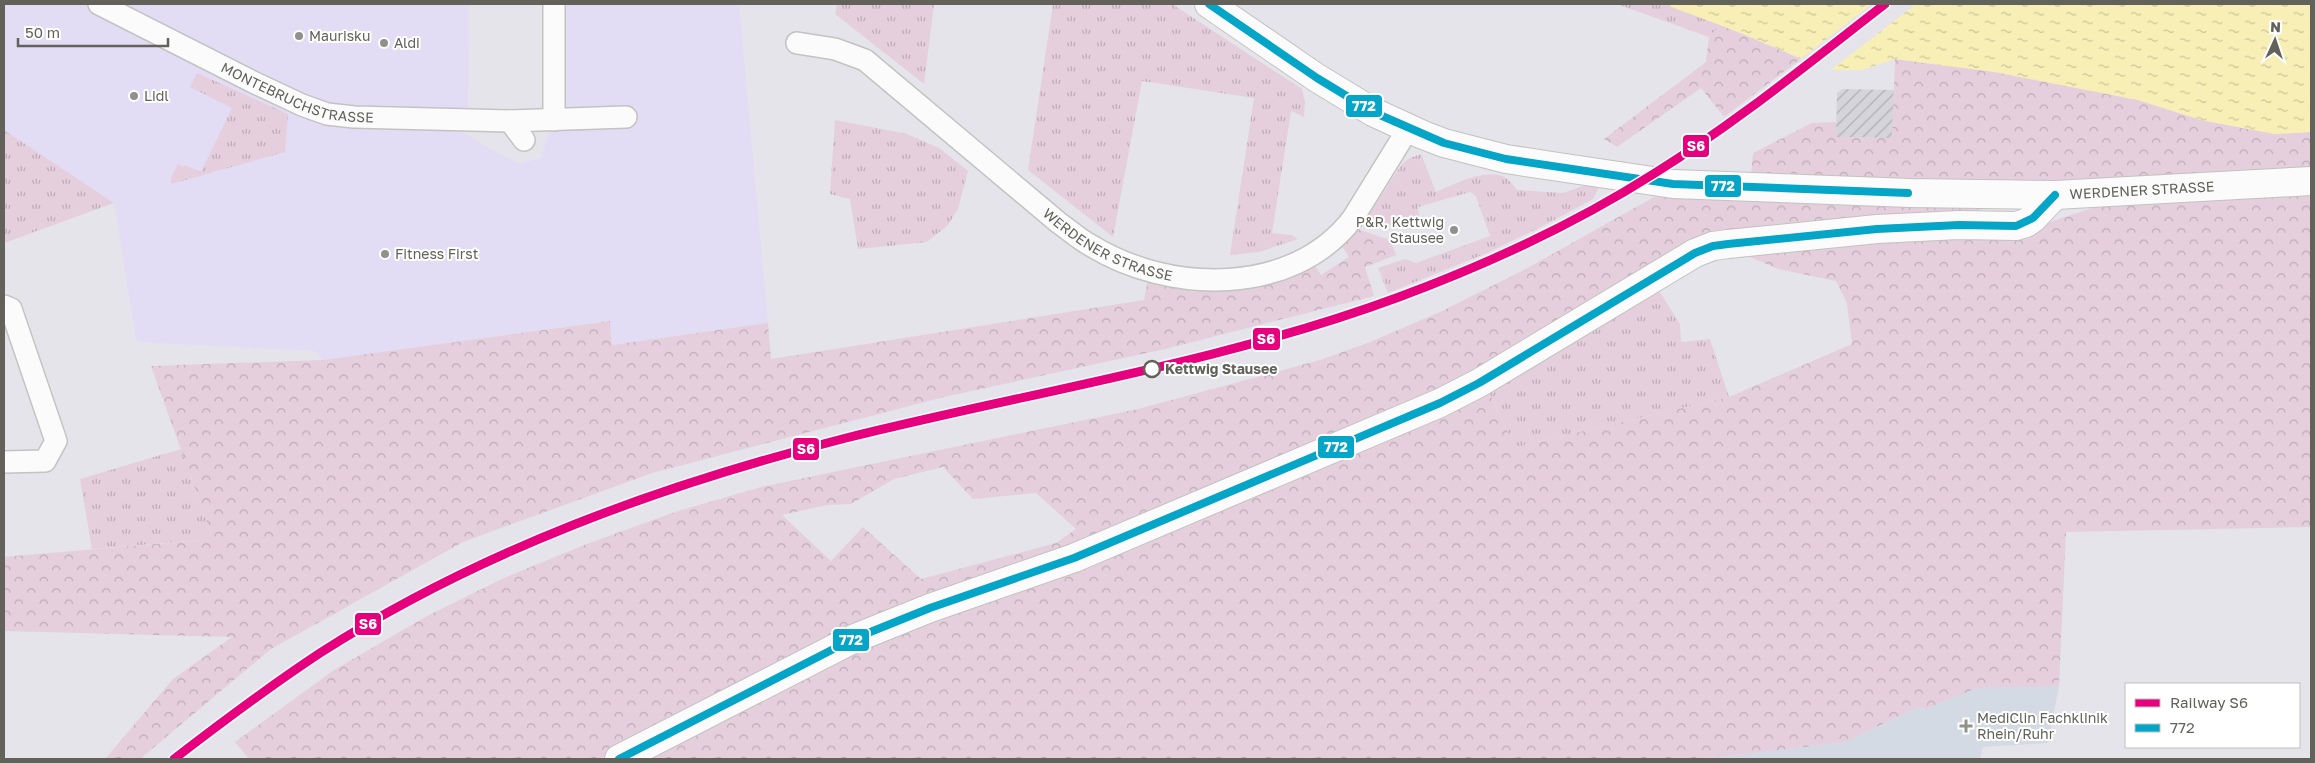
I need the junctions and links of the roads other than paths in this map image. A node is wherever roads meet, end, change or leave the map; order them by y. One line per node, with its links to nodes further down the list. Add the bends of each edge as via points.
1 (99, 4): 7 (street, MONTEBRUCHSTRASSE, via 253,82 328,114)
2 (554, 4): 6 (street)
3 (1209, 4): 8 (main road, WERDENER STRASSE, via 1337,90)
4 (797, 43): 8 (street, WERDENER STRASSE, via 835,49 865,60 1090,246 1124,262 1183,278 1209,280 1265,273 1305,260 1319,251 1352,218)
5 (626, 117): 6 (street, MONTEBRUCHSTRASSE)
6 (554, 120): 7 (street, MONTEBRUCHSTRASSE)
7 (510, 121): 9 (street)
8 (1408, 129): 11 (main road, WERDENER STRASSE, via 1444,143 1506,158 1673,184)
9 (524, 140)
10 (2311, 181): 11 (main road, WERDENER STRASSE)
11 (2055, 195): 14 (main road, via 2030,221 2016,226 1877,229 1728,244 1695,253 1479,383 1440,403 1074,558 930,608 853,639)
12 (4, 306): 13 (street, via 11,309 56,441 45,461)
13 (4, 462)
14 (619, 759)

